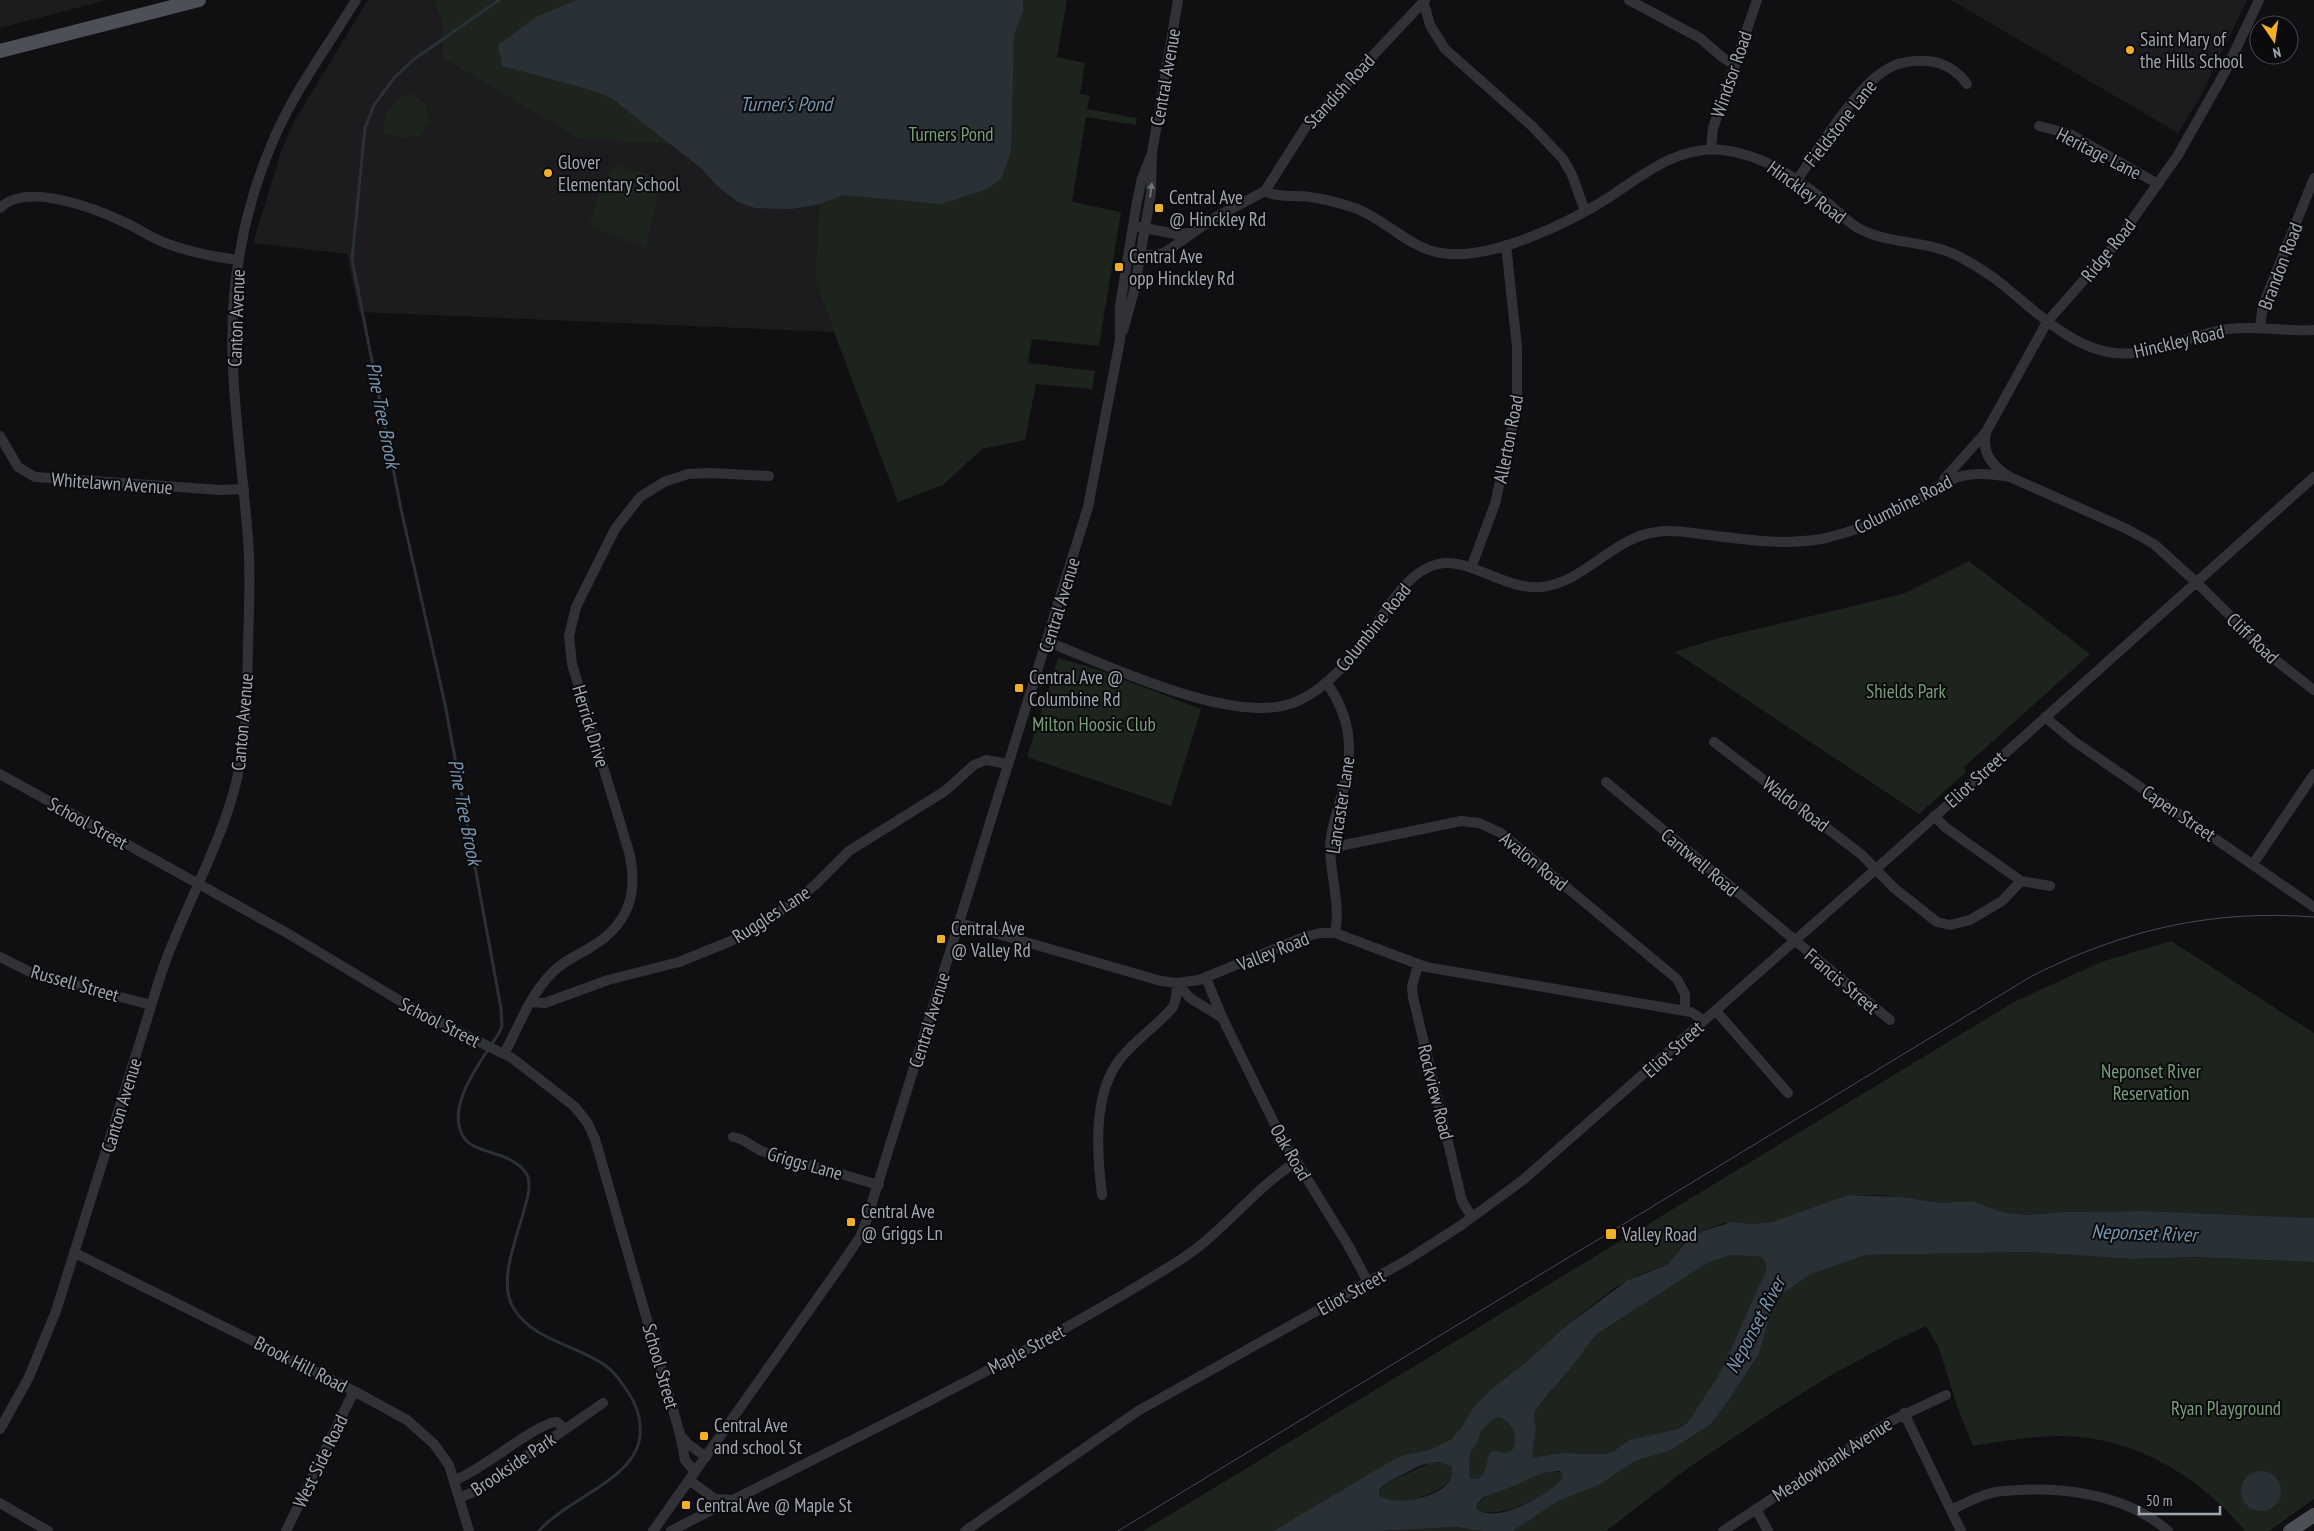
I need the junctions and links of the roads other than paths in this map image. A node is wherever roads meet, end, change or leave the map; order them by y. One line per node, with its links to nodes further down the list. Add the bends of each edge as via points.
1 (199, 0): 8 (main road)
2 (356, 0): 26 (street, Canton Avenue, via 295,99 274,140)
3 (1178, 0): 13 (street, Central Avenue)
4 (1629, 0): 9 (street, via 1700,38)
5 (1757, 0): 9 (street, Windsor Road)
6 (2259, 0): 16 (street, Ridge Road, via 2225,72)
7 (1424, 1): 17 (street, Standish Road, via 1305,128); 19 (street, via 1430,25 1445,49 1533,127 1559,155 1572,175)
8 (0, 51)
9 (1735, 65): 12 (street, Windsor Road, via 1713,128)
10 (1967, 84): 15 (street, Fieldstone Lane, via 1958,73 1937,62 1912,61 1889,68 1876,76 1857,97)
11 (2039, 126): 16 (street, Heritage Lane, via 2070,134)
12 (1711, 149): 15 (street, Hinckley Road, via 1762,159); 19 (street, Hinckley Road, via 1664,161)
13 (1152, 153): 20 (street, Central Avenue, via 1142,178); 21 (street, Central Avenue, one-way to 13, via 1151,193)
14 (2314, 178): 28 (street, Brandon Road, via 2263,305)
15 (1797, 180): 27 (street, Hinckley Road, via 1863,231 1935,247 1960,257 1996,279)
16 (2158, 184): 27 (street, Ridge Road, via 2113,247)
17 (1264, 191): 22 (street); 23 (street, Hinckley Road, via 1351,206 1439,253 1466,254)
18 (0, 208): 26 (street, via 10,199 23,196 71,204 115,218 172,246)
19 (1585, 211): 23 (street, Hinckley Road)
20 (1133, 226): 21 (street); 24 (street, Central Avenue)
21 (1145, 228): 22 (street, via 1176,234); 25 (street, Central Avenue)
22 (1192, 232): 25 (street, via 1164,253)
23 (1506, 245): 38 (street, Allerton Road, via 1518,353 1517,405 1492,513)
24 (1129, 251): 25 (street); 30 (street, Central Avenue, via 1120,306)
25 (1141, 253): 30 (street, Central Avenue, via 1132,301)
26 (238, 260): 37 (street, Canton Avenue, via 233,335)
27 (2047, 322): 28 (street, Hinckley Road, via 2090,346 2124,354 2159,348 2223,329); 31 (street, Ridge Road)
28 (2260, 327): 29 (street, Hinckley Road)
29 (2314, 330)
30 (1120, 340): 40 (street, Central Avenue, via 1092,492)
31 (1986, 432): 34 (street, Columbine Road, via 1986,452 1994,465); 36 (street, Ridge Road, via 1968,456)
32 (0, 436): 37 (street, Whitelawn Avenue, via 18,467 34,477)
33 (770, 476): 64 (street, Herrick Drive, via 693,474 671,479 648,491 620,520 576,607 569,636 572,659 630,852 633,891 629,907 614,928 596,944 553,971)
34 (2010, 477): 36 (street, Columbine Road, via 1963,475); 39 (street, Columbine Road, via 2145,538 2163,550)
35 (2314, 477): 39 (street, Eliot Street)
36 (1937, 486): 38 (street, Columbine Road, via 1883,518 1817,539 1770,542 1676,531 1652,532 1622,543 1565,581 1542,587 1512,584)
37 (244, 489): 54 (street, Canton Avenue, via 249,569 245,731 230,809)
38 (1471, 568): 41 (street, Columbine Road, via 1443,563 1417,574 1354,654)
39 (2196, 582): 42 (street, Cliff Road, via 2274,659); 43 (street, Eliot Street)
40 (1048, 642): 41 (street, Columbine Road, via 1183,694 1244,708 1284,706 1301,700); 45 (street, Central Avenue)
41 (1326, 682): 50 (street, Lancaster Lane, via 1345,714 1349,744 1347,774 1333,823)
42 (2313, 687)
43 (2045, 717): 49 (street, Eliot Street); 51 (street, Capen Street, via 2075,742)
44 (1714, 742): 52 (street, Waldo Road)
45 (1008, 764): 57 (street, Central Avenue); 64 (street, Ruggles Lane, via 986,760 974,765 945,791 859,843 792,904 731,941 679,962 608,980 545,1003)
46 (0, 774): 54 (street, School Street)
47 (2314, 774): 51 (street)
48 (1606, 782): 59 (street, Cantwell Road)
49 (1934, 816): 52 (street, Eliot Street); 53 (street)
50 (1330, 848): 58 (street, Lancaster Lane, via 1338,911); 66 (street, Avalon Road, via 1451,822 1471,821 1487,825 1501,833 1677,979 1685,994)
51 (2253, 864): 56 (street, Capen Street)
52 (1876, 869): 53 (street, Waldo Road, via 1894,888 1943,924 1957,924 1982,914 2002,901); 59 (street, Eliot Street)
53 (2021, 882): 55 (street)
54 (198, 885): 65 (street, Canton Avenue, via 167,956); 71 (street, School Street, via 287,933 409,1007)
55 (2050, 886)
56 (2314, 907)
57 (960, 923): 63 (street, Valley Road); 75 (street, Central Avenue)
58 (1335, 933): 61 (street, Valley Road); 62 (street, Valley Road, via 1304,938)
59 (1794, 941): 67 (street, Eliot Street); 69 (street, Francis Street)
60 (0, 957): 65 (street, Russell Street, via 34,974)
61 (1418, 965): 66 (street, Valley Road); 77 (street, Rockview Road, via 1412,997 1462,1201)
62 (1206, 978): 63 (street, Valley Road); 68 (street, Oak Road)
63 (1177, 983): 68 (street, via 1190,998); 76 (street, via 1173,1007 1122,1056 1109,1079 1098,1133)
64 (531, 1002): 71 (street, Herrick Drive)
65 (152, 1004): 78 (street, Canton Avenue)
66 (1685, 1011): 70 (street, Valley Road)
67 (1716, 1011): 70 (street, Eliot Street); 72 (street)
68 (1222, 1017): 74 (street, Oak Road)
69 (1890, 1020)
70 (1704, 1021): 77 (street, Eliot Street, via 1536,1169)
71 (502, 1053): 86 (street, School Street, via 566,1099 592,1130)
72 (1788, 1093)
73 (733, 1137): 75 (street, Griggs Lane, via 761,1151)
74 (1296, 1162): 79 (street, Oak Road); 91 (street, Maple Street, via 1270,1181 1196,1248 1114,1301)
75 (879, 1185): 87 (street, Central Avenue, via 856,1242)
76 (1102, 1196)
77 (1472, 1218): 79 (street, Eliot Street)
78 (75, 1253): 80 (street, Brook Hill Road); 84 (street, Canton Avenue, via 39,1356)
79 (1368, 1282): 101 (street, Eliot Street, via 1147,1405)
80 (354, 1391): 89 (street, Brook Hill Road, via 423,1432 445,1458); 97 (street, West Side Road)
81 (1946, 1395): 83 (street, Meadowbank Avenue)
82 (603, 1403): 85 (street, Brookside Park)
83 (1904, 1412): 93 (street, Meadowbank Avenue); 94 (street)
84 (0, 1429)
85 (565, 1429): 89 (street, Brookside Park, via 557,1422 544,1425 480,1468); 90 (street, Brookside Park, via 476,1491)
86 (680, 1434): 87 (street, School Street); 88 (street, School Street)
87 (706, 1457): 88 (street, Central Avenue)
88 (692, 1476): 91 (street, via 715,1500); 99 (street, Central Avenue)
89 (455, 1480): 90 (street, Brook Hill Road)
90 (460, 1497): 98 (street, Brook Hill Road)
91 (733, 1500): 100 (street, Maple Street)
92 (0, 1504): 96 (street)
93 (1756, 1509): 102 (street, Meadowbank Avenue); 103 (street)
94 (1951, 1510): 104 (street); 105 (street, via 1972,1499 2003,1491 2076,1492 2131,1508)
95 (2314, 1515): 106 (main road)
96 (48, 1531)
97 (286, 1531)
98 (469, 1531)
99 (653, 1531)
100 (671, 1531)
101 (966, 1531)
102 (1723, 1531)
103 (1768, 1531)
104 (1961, 1531)
105 (2168, 1531)
106 (2290, 1531)

